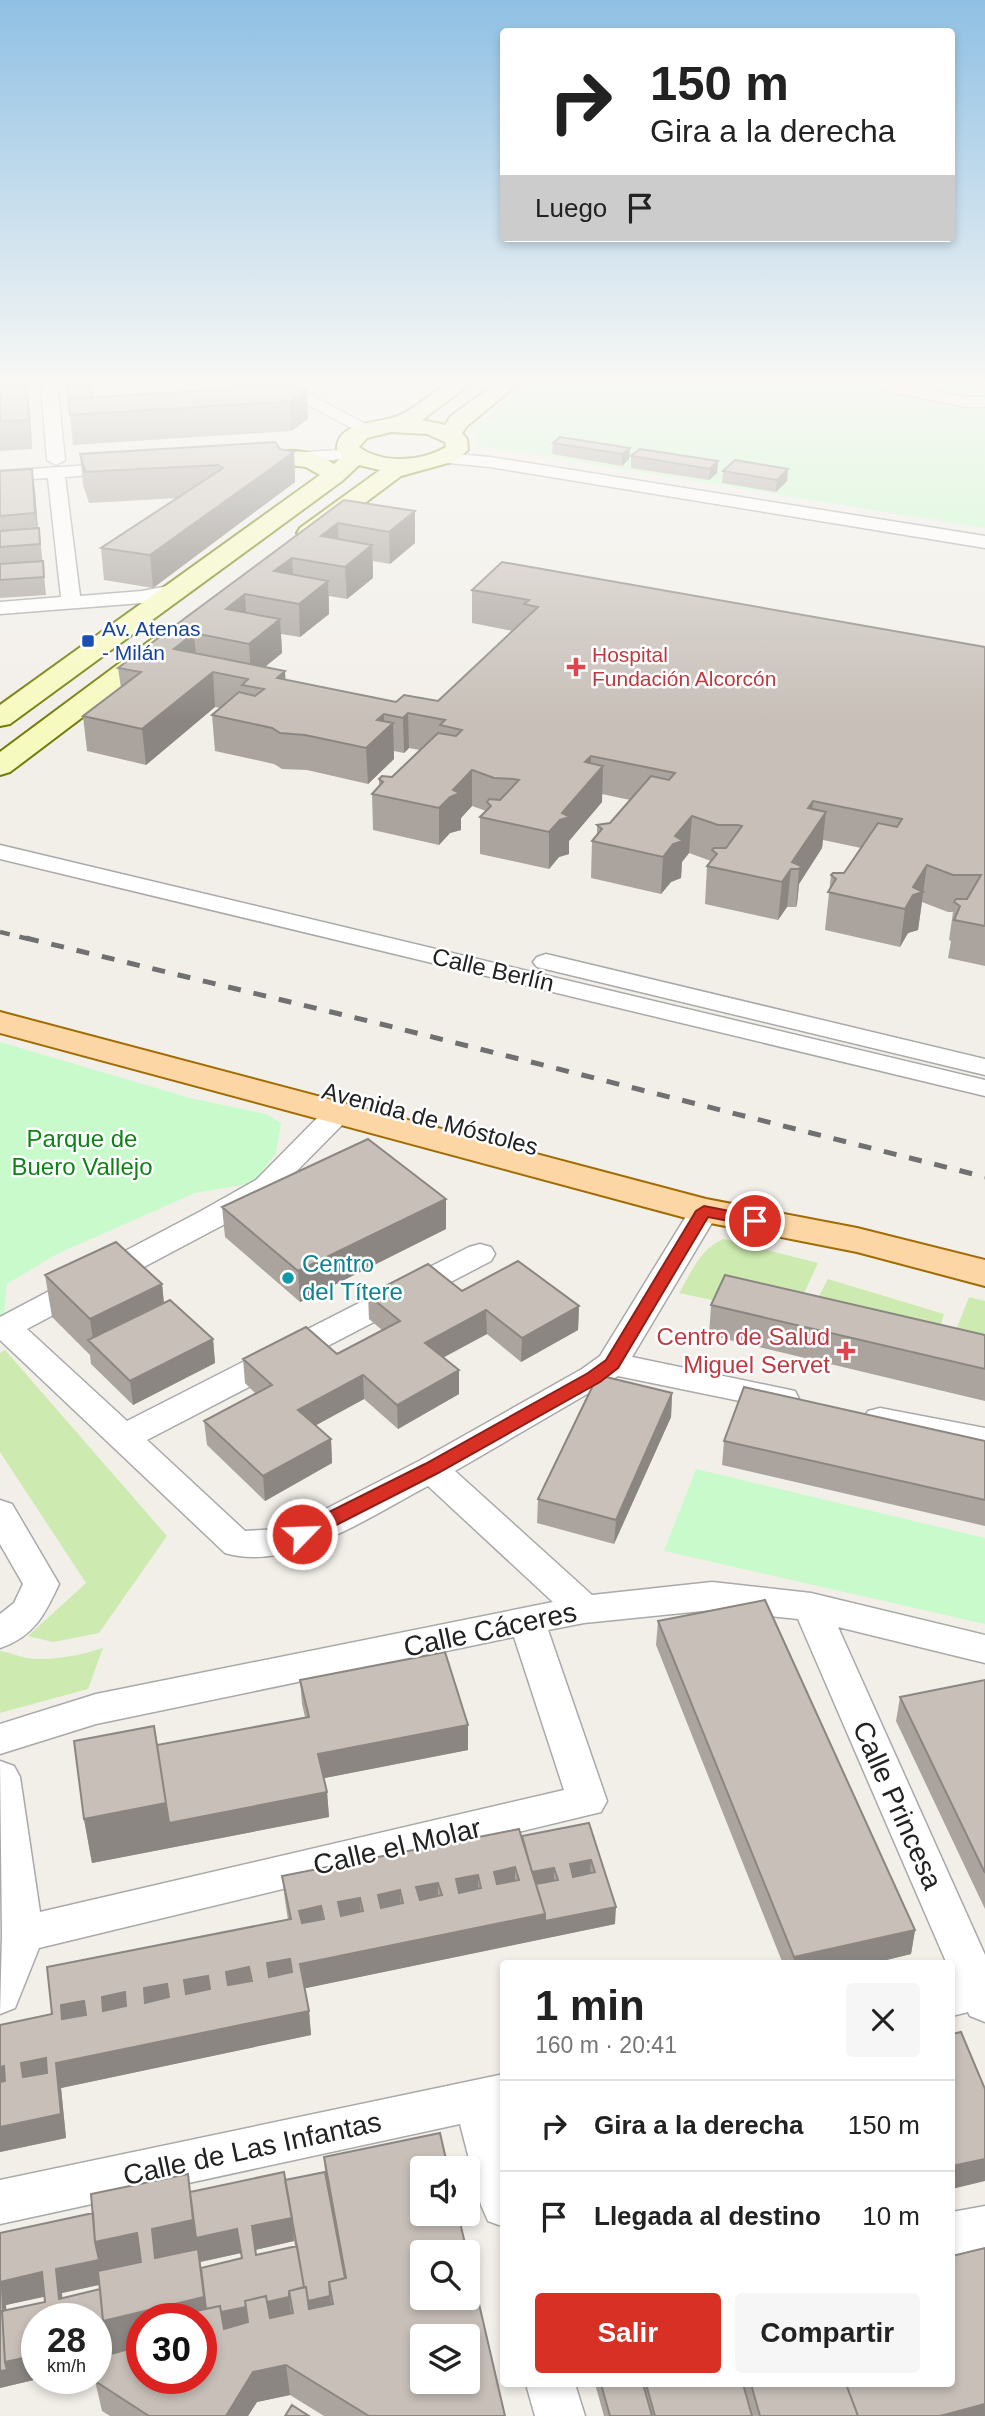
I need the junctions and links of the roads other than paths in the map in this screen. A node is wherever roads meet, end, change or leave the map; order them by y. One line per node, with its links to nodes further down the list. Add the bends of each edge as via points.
1 (59, 497): 12 (street)
2 (305, 497): 11 (street)
3 (350, 497): 7 (street)
4 (357, 497): 7 (street)
5 (704, 497): 9 (street)
6 (753, 497): 8 (street)
7 (354, 499): 10 (street)
8 (985, 534)
9 (985, 542)
10 (287, 550)
11 (173, 591): 12 (street); 15 (street)
12 (71, 603): 13 (street); 15 (street, via 112,610)
13 (0, 608)
14 (186, 626): 17 (street)
15 (123, 628): 16 (street)
16 (0, 718)
17 (0, 766)
18 (0, 837): 22 (street, Calle Berlín)
19 (0, 852): 23 (street, Calle Berlín)
20 (0, 1007): 26 (main road, Avenida de Móstoles, via 711,1192)
21 (0, 1022): 24 (main road, Avenida de Móstoles)
22 (985, 1067)
23 (985, 1088)
24 (338, 1113): 25 (main road, Avenida de Móstoles); 29 (street, via 265,1186)
25 (704, 1211): 26 (main road, Avenida de Móstoles); 30 (street)
26 (857, 1240): 28 (main road, Avenida de Móstoles)
27 (480, 1254): 33 (street)
28 (985, 1273)
29 (3, 1329): 33 (street)
30 (612, 1364): 31 (street); 35 (street)
31 (812, 1405)
32 (852, 1413): 34 (street)
33 (122, 1437): 35 (street, via 237,1544 280,1542 324,1525)
34 (985, 1440)
35 (431, 1469): 38 (street)
36 (0, 1513): 40 (street, via 41,1584 28,1612)
37 (811, 1607): 38 (street, Calle Cáceres, via 712,1596); 41 (street, Calle Cáceres); 46 (street, Calle Princesa)
38 (584, 1609): 39 (street, Calle Cáceres)
39 (527, 1622): 42 (street, Calle Cáceres, via 96,1709); 44 (street, Calle el Molar, via 587,1801)
40 (0, 1634)
41 (985, 1649)
42 (0, 1739)
43 (0, 1777): 44 (street)
44 (23, 1934): 45 (street)
45 (0, 1995)
46 (972, 1997)
47 (490, 2097): 48 (street); 49 (street, Calle de Las Infantas)
48 (500, 2174)
49 (0, 2202)
50 (985, 2228): 51 (street)
51 (955, 2234)
52 (552, 2387): 53 (street)
53 (560, 2416)

